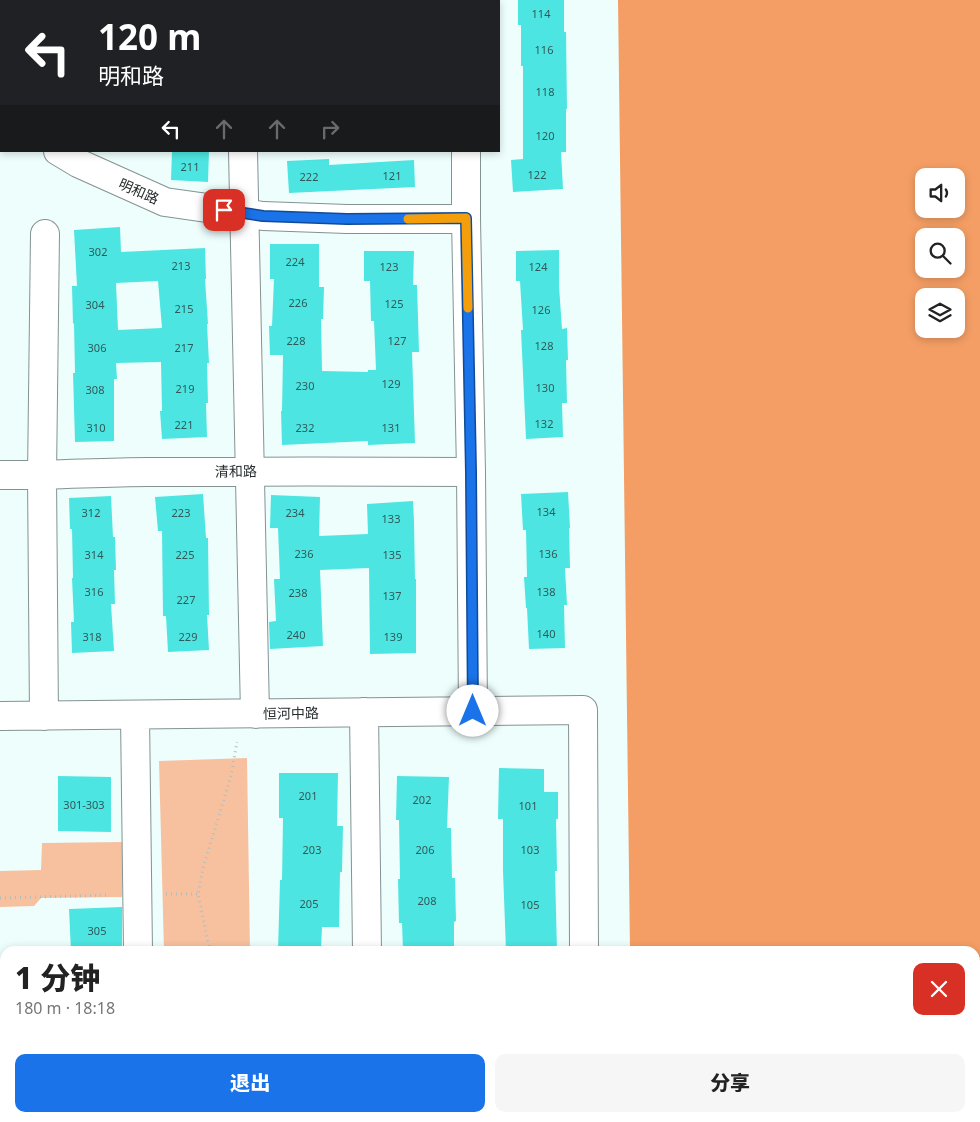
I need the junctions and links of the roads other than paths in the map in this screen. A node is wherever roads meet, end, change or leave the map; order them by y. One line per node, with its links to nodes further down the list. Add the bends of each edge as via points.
1 (60, 152): 4 (street, 明和路, via 78,164 165,202)
2 (243, 152): 4 (street)
3 (466, 152): 5 (street)
4 (244, 213): 5 (street, 明和路, via 347,219); 7 (street)
5 (466, 218): 8 (street)
6 (45, 234): 10 (street)
7 (250, 471): 8 (street, 清和路); 10 (street, 清和路); 13 (street)
8 (471, 472): 11 (street)
9 (0, 475): 10 (street, 清和路)
10 (42, 476): 16 (street)
11 (473, 711): 12 (street, 恒河中路); 19 (street, 恒河中路, via 582,710)
12 (364, 712): 13 (street, 恒河中路); 18 (street)
13 (248, 714): 14 (street, 恒河中路)
14 (135, 715): 16 (street, 恒河中路); 17 (street)
15 (0, 716): 16 (street, 恒河中路)
16 (44, 716)
17 (138, 946)
18 (367, 946)
19 (584, 946)

